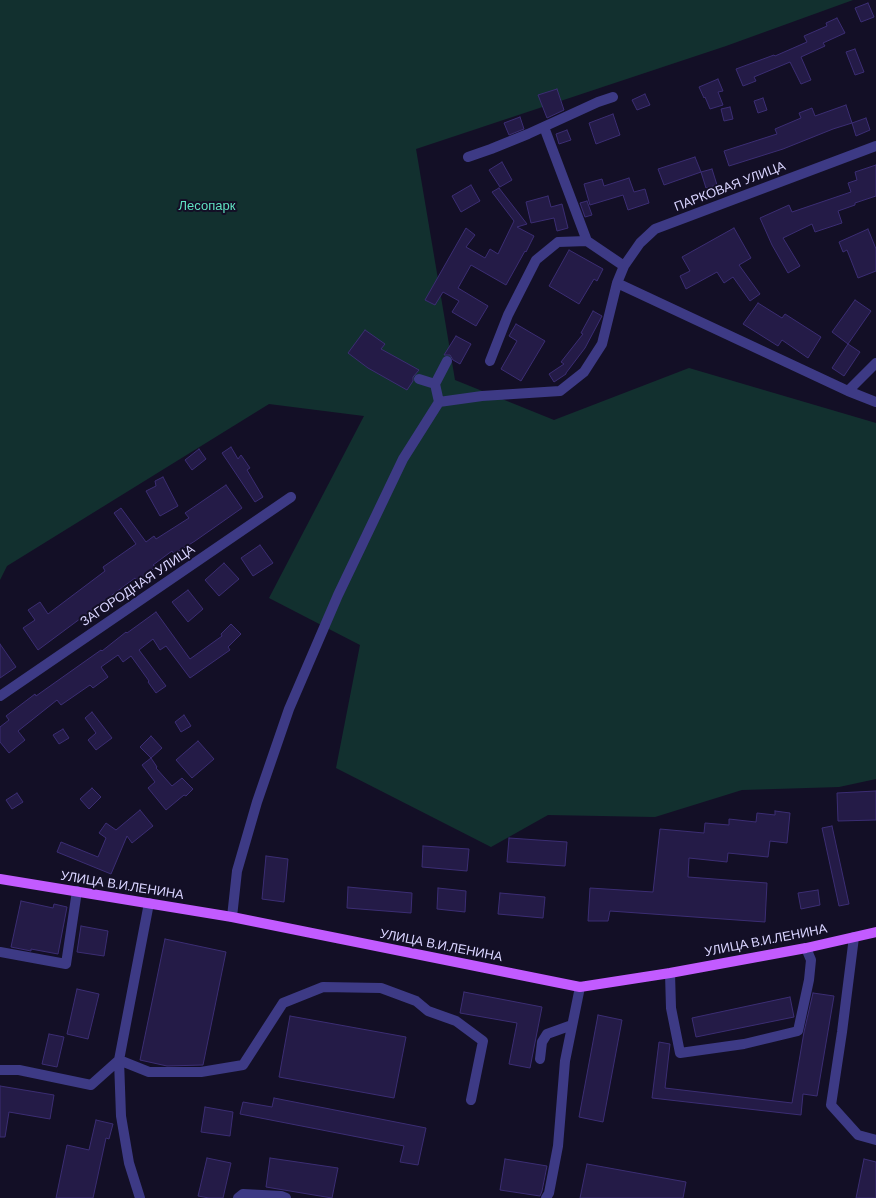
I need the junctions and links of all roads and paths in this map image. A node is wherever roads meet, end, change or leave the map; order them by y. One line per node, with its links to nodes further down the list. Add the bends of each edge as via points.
1 (613, 97): 2 (street)
2 (544, 127): 4 (street); 5 (street)
3 (876, 146): 6 (street, ПАРКОВАЯ УЛИЦА, via 655,229 640,243)
4 (468, 157)
5 (587, 241): 6 (street); 9 (street, via 558,242 536,260 508,316)
6 (624, 266): 7 (street, ПАРКОВАЯ УЛИЦА)
7 (618, 283): 13 (street); 14 (street, ПАРКОВАЯ УЛИЦА, via 602,344 584,372 560,391 482,396)
8 (448, 361): 12 (street)
9 (490, 361)
10 (876, 363): 13 (street)
11 (419, 379): 12 (street)
12 (435, 384): 14 (street)
13 (848, 391): 15 (street)
14 (439, 402): 21 (street, via 403,459 338,595 289,709 257,802 237,871)
15 (876, 402)
16 (291, 497): 17 (street, ЗАГОРОДНАЯ УЛИЦА)
17 (0, 696)
18 (0, 879): 19 (main road, УЛИЦА В.И.ЛЕНИНА)
19 (78, 891): 20 (main road, УЛИЦА В.И.ЛЕНИНА); 25 (street, via 66,964)
20 (149, 903): 21 (main road, УЛИЦА В.И.ЛЕНИНА); 30 (street)
21 (232, 917): 27 (main road, УЛИЦА В.И.ЛЕНИНА)
22 (876, 932): 23 (main road, УЛИЦА В.И.ЛЕНИНА)
23 (854, 937): 24 (main road, УЛИЦА В.И.ЛЕНИНА); 33 (street, via 830,1105 858,1136)
24 (806, 948): 26 (main road, УЛИЦА В.И.ЛЕНИНА); 26 (street, via 811,960 798,1031 744,1044 680,1052 671,1008)
25 (0, 952)
26 (670, 973): 27 (main road, УЛИЦА В.И.ЛЕНИНА)
27 (580, 988): 28 (street)
28 (572, 1025): 29 (street, via 548,1034 542,1042); 37 (street, via 564,1061 558,1146)
29 (540, 1059)
30 (119, 1060): 31 (street, via 91,1085 19,1070); 32 (street, via 149,1072 201,1072 243,1065 283,1003 323,987 381,988 416,1001 428,1011 456,1021 483,1041); 34 (street, via 120,1116)
31 (0, 1070)
32 (471, 1100)
33 (876, 1140)
34 (140, 1198)
35 (238, 1198): 36 (street, via 243,1194)
36 (286, 1198)
37 (546, 1198)

